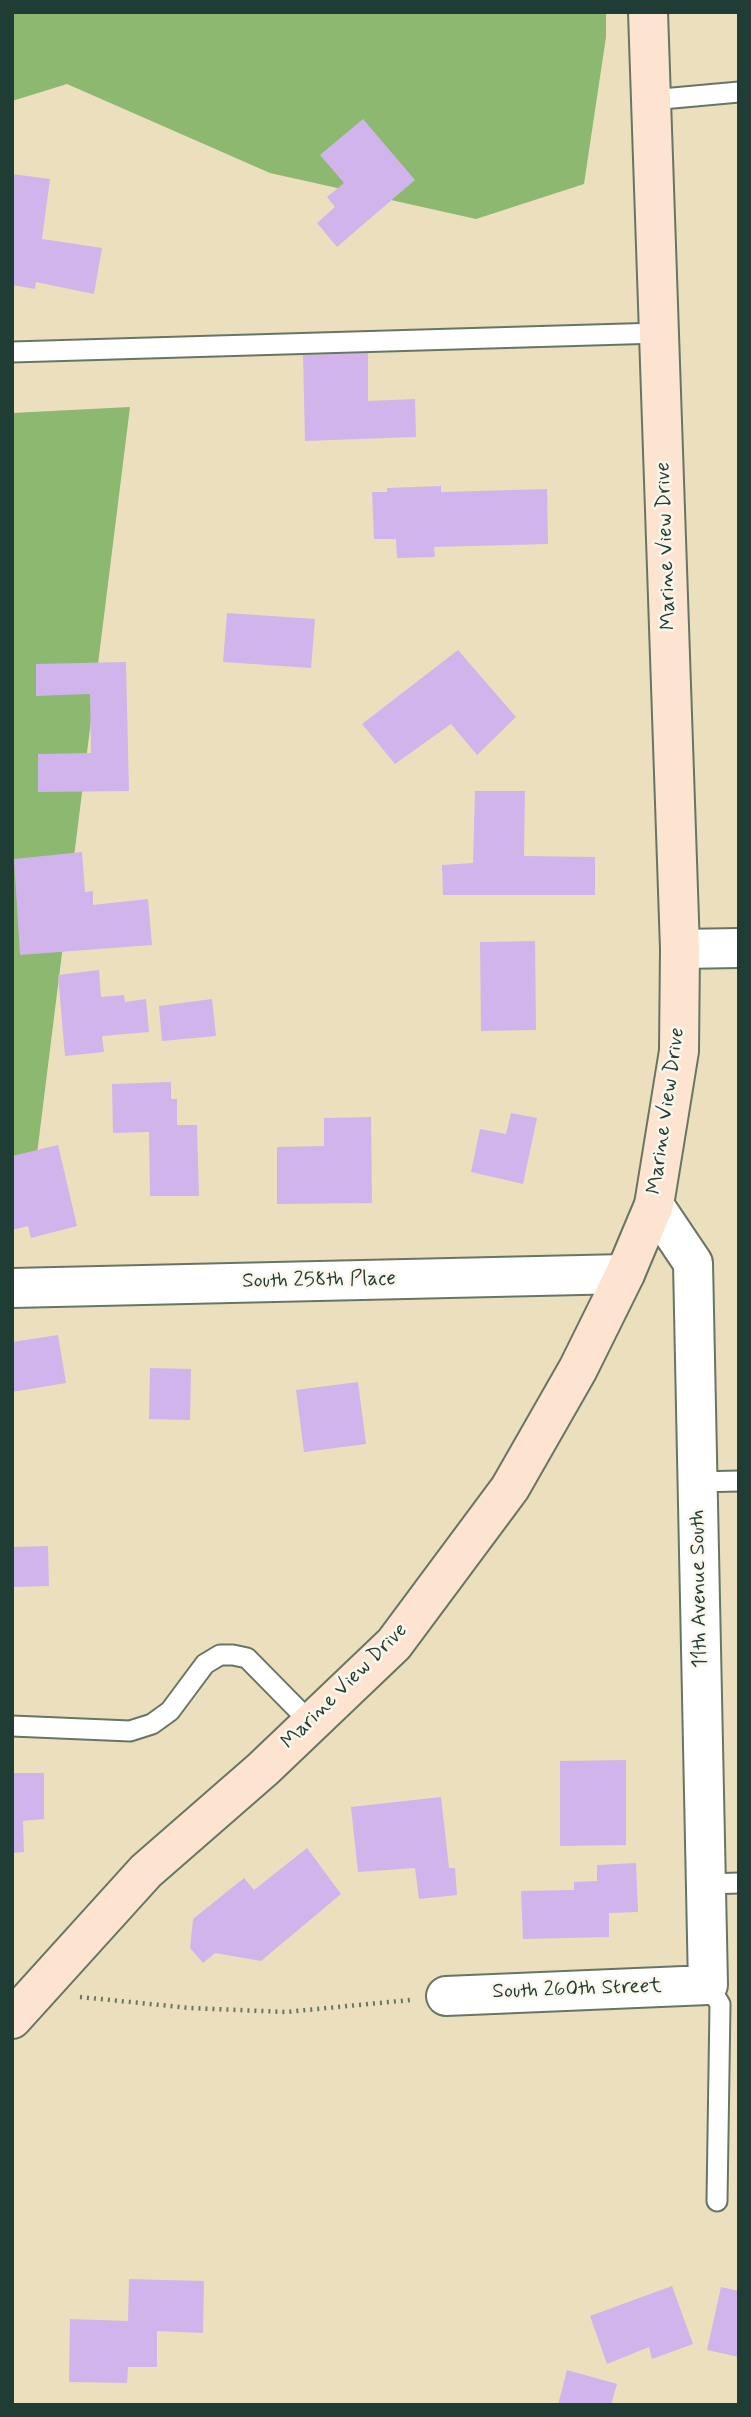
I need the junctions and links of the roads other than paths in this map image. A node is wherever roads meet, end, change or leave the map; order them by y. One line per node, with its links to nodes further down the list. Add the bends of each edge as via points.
1 (648, 12): 3 (main road, Marine View Drive)
2 (739, 92): 3 (lane)
3 (651, 100): 4 (main road, Marine View Drive)
4 (660, 333): 5 (lane); 7 (main road, Marine View Drive)
5 (12, 352)
6 (739, 948): 7 (street)
7 (680, 949): 8 (main road, Marine View Drive, via 679,1051)
8 (654, 1205): 9 (main road, Marine View Drive); 12 (street, 11th Avenue South, via 692,1263)
9 (625, 1274): 10 (street, South 258th Place); 13 (main road, Marine View Drive, via 578,1369 510,1488 394,1644)
10 (12, 1288)
11 (739, 1481): 12 (lane)
12 (697, 1482): 15 (street, 11th Avenue South)
13 (311, 1723): 14 (lane, via 247,1658 220,1655 205,1664 170,1711 152,1724 130,1731); 18 (main road, Marine View Drive, via 146,1871)
14 (12, 1726)
15 (722, 1884): 16 (street, 11th Avenue South)
16 (708, 1985): 17 (street, South 260th Street); 19 (lane, via 720,2004)
17 (446, 1996)
18 (20, 2000)
19 (718, 2201)

